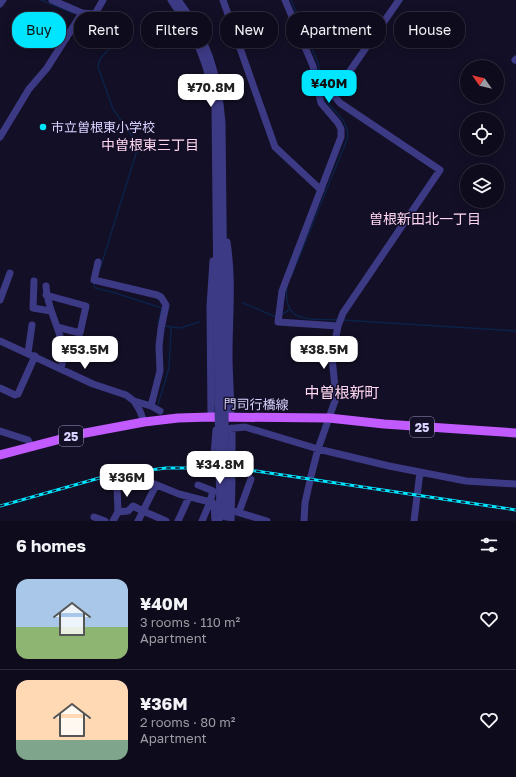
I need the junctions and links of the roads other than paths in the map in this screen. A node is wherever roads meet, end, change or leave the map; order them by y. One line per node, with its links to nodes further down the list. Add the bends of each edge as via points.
1 (3, 0): 9 (street)
2 (52, 0): 10 (street)
3 (103, 0): 11 (street)
4 (171, 0): 15 (street, via 198,43 212,87)
5 (178, 0): 15 (street, via 202,37 217,80 222,123)
6 (223, 0): 14 (street, via 275,147)
7 (285, 0): 14 (street, via 313,66 321,103 341,129 341,137)
8 (399, 0): 23 (street, via 336,91 335,97 440,170)
9 (0, 4)
10 (75, 12)
11 (96, 12)
12 (74, 26): 13 (street, via 47,68 29,89)
13 (0, 137)
14 (321, 190): 23 (street, via 282,291 278,322)
15 (220, 220): 33 (street, via 230,267); 34 (street, via 210,306); 58 (street, bridge)
16 (98, 262): 31 (street, via 97,280 161,297 166,307 159,346 160,371)
17 (10, 274): 21 (street)
18 (34, 281): 22 (street, via 33,308)
19 (46, 286): 20 (street)
20 (46, 295): 22 (street); 25 (street, via 86,306 80,333)
21 (0, 300)
22 (51, 311): 25 (street)
23 (339, 322): 35 (street, via 332,357 336,398)
24 (32, 325): 27 (street)
25 (57, 327): 28 (street, via 64,350)
26 (0, 341): 27 (street)
27 (31, 355): 28 (street); 29 (street, via 18,394)
28 (61, 369): 30 (street, via 93,384 126,395)
29 (0, 388)
30 (134, 401): 31 (street); 36 (street)
31 (151, 406): 32 (street)
32 (160, 411)
33 (231, 416): 34 (main road, 門司行橋線 / 25); 35 (main road, 門司行橋線 / 25)
34 (211, 417): 36 (main road, 門司行橋線 / 25)
35 (329, 418): 39 (main road, 門司行橋線 / 25); 41 (street)
36 (144, 422): 40 (main road, 門司行橋線 / 25, via 80,434)
37 (232, 428): 41 (street, via 245,427)
38 (0, 432): 40 (street, via 28,440)
39 (516, 433)
40 (31, 447): 42 (main road, 門司行橋線 / 25)
41 (318, 449): 43 (street); 66 (street, via 305,503)
42 (0, 455)
43 (420, 472): 47 (street, via 466,481); 67 (street)
44 (137, 477): 49 (street)
45 (232, 479): 53 (street)
46 (251, 479): 56 (street)
47 (516, 484)
48 (117, 485): 55 (street)
49 (156, 485): 51 (street); 54 (street)
50 (198, 485): 52 (street, via 213,491)
51 (190, 496): 52 (street); 63 (street)
52 (212, 503): 53 (street); 58 (street); 64 (street)
53 (230, 510): 56 (street); 58 (street)
54 (143, 511): 55 (street, via 134,506 128,511); 61 (street); 62 (street)
55 (118, 512): 60 (street)
56 (240, 512): 65 (street)
57 (94, 517): 59 (street)
58 (223, 520)
59 (105, 521)
60 (114, 521)
61 (138, 521)
62 (166, 521)
63 (178, 521)
64 (202, 521)
65 (267, 521)
66 (304, 521)
67 (414, 521)

